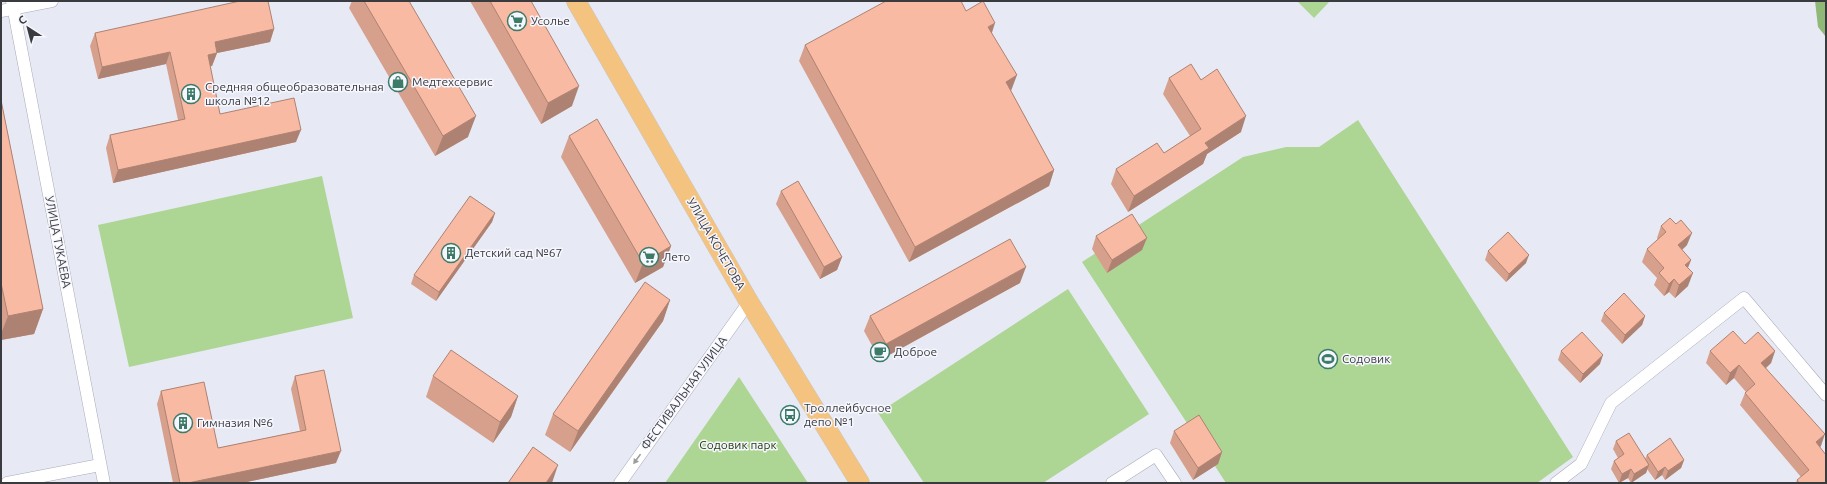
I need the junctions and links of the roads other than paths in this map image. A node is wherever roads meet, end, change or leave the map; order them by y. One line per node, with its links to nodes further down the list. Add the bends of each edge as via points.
1 (52, 1): 3 (street)
2 (576, 1): 5 (main road, УЛИЦА КОЧЕТОВА)
3 (13, 5): 4 (street); 7 (street, УЛИЦА ТУКАЕВА)
4 (1, 11)
5 (749, 302): 10 (street, ФЕСТИВАЛЬНАЯ УЛИЦА, one-way to 10); 11 (main road, УЛИЦА КОЧЕТОВА)
6 (1826, 395): 14 (street, via 1744,298 1611,403 1580,464)
7 (100, 465): 8 (street); 9 (street, УЛИЦА ТУКАЕВА)
8 (7, 483)
9 (104, 483)
10 (620, 483)
11 (860, 483)
12 (1112, 483): 13 (street, via 1156,455)
13 (1175, 483)
14 (1556, 483)

